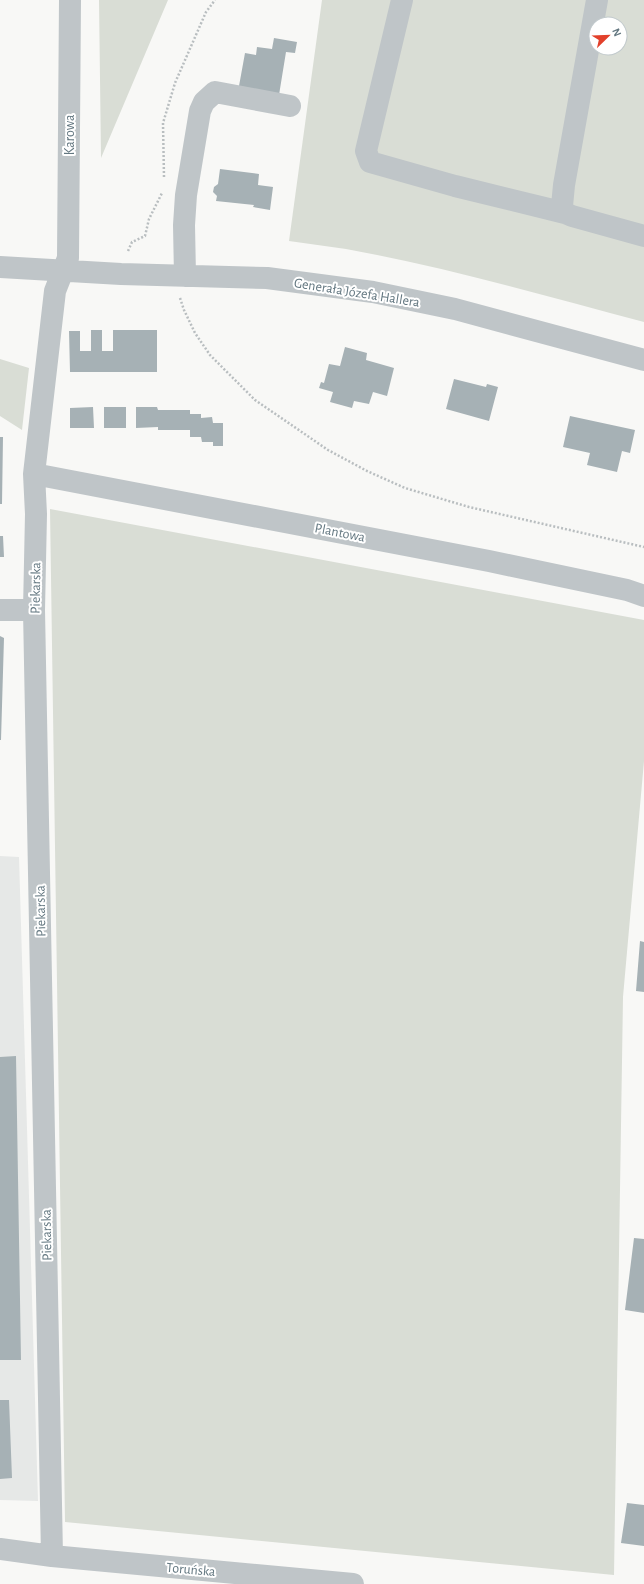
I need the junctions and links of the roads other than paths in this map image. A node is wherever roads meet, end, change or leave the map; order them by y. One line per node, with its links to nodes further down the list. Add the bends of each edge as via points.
1 (70, 0): 8 (street, Karowa, via 68,258)
2 (402, 0): 5 (street, via 366,151 370,162)
3 (597, 0): 5 (street, via 564,185 562,206)
4 (290, 106): 9 (street, via 215,92 204,102 186,195)
5 (565, 213): 6 (street)
6 (644, 236)
7 (0, 267): 8 (street, Generała Józefa Hallera)
8 (63, 270): 9 (street, Generała Józefa Hallera); 11 (street, Piekarska, via 55,291)
9 (184, 289): 10 (street, Generała Józefa Hallera, via 267,278 373,292 455,309)
10 (644, 360)
11 (34, 474): 12 (street, Plantowa, via 489,561 627,590); 14 (street, Piekarska)
12 (644, 596)
13 (0, 610): 14 (street)
14 (34, 610): 16 (street, Piekarska)
15 (0, 1549): 16 (street, Toruńska)
16 (52, 1556): 17 (street, Toruńska)
17 (353, 1584)

